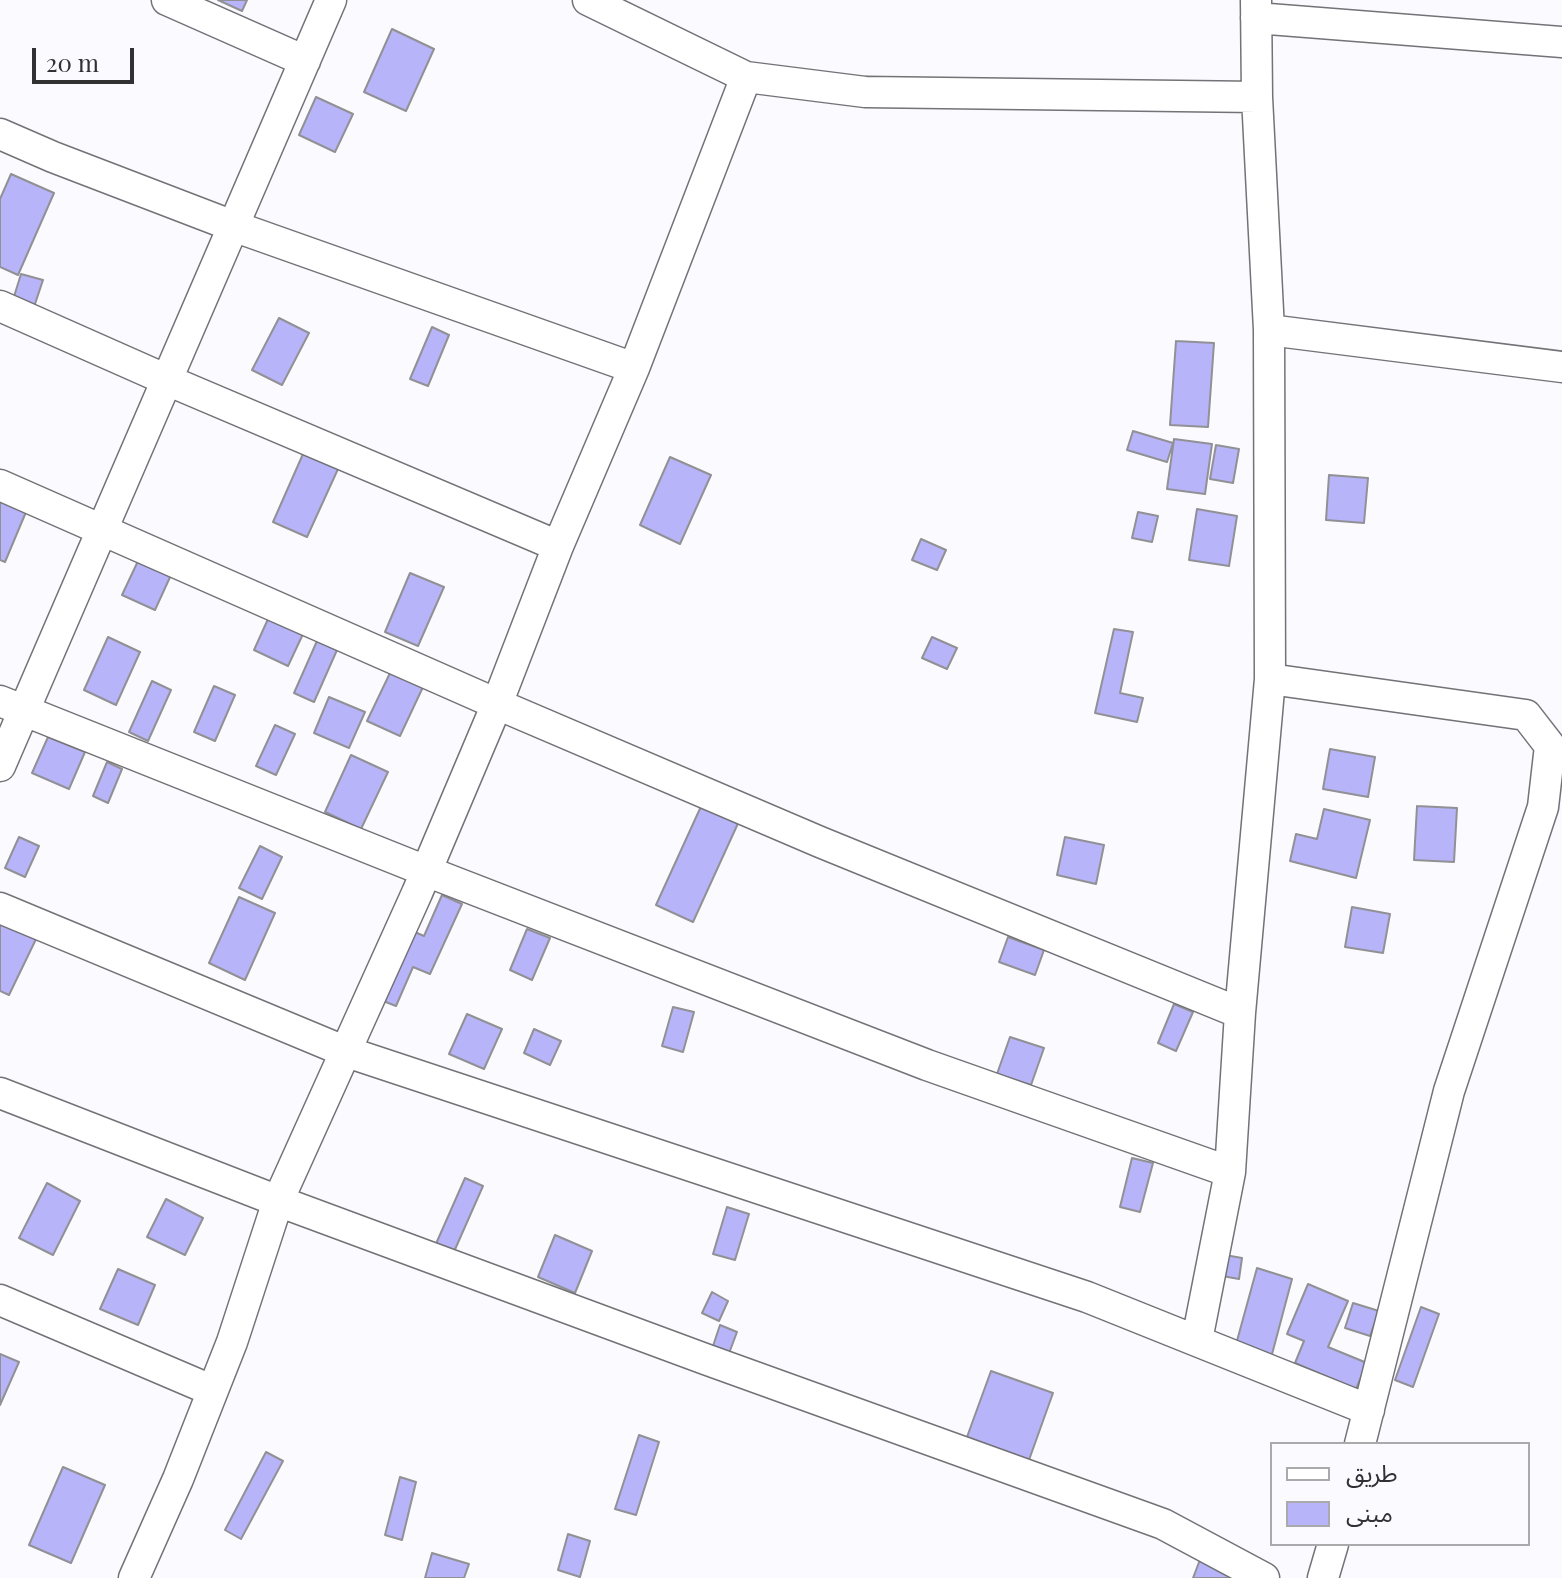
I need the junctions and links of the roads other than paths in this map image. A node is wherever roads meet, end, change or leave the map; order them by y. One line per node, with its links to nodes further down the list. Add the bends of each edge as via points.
1 (167, 0): 6 (street)
2 (331, 0): 6 (street)
3 (588, 0): 7 (street)
4 (1256, 9): 5 (street); 8 (street)
5 (1562, 42)
6 (305, 61): 10 (street)
7 (746, 77): 8 (street, via 865,92); 14 (street)
8 (1257, 97): 12 (street)
9 (0, 134): 10 (street)
10 (233, 226): 14 (street); 15 (street)
11 (0, 306): 15 (street)
12 (1269, 330): 13 (street); 19 (street)
13 (1562, 367)
14 (634, 368): 18 (street)
15 (167, 380): 17 (street); 18 (street)
16 (0, 485): 17 (street)
17 (100, 531): 20 (street); 21 (street)
18 (558, 546): 20 (street)
19 (1270, 679): 25 (street); 33 (street, via 1526,715 1550,746 1543,807 1449,1091)
20 (497, 704): 23 (street); 25 (street)
21 (12, 706): 22 (street); 23 (street)
22 (0, 766)
23 (426, 871): 26 (street); 28 (street, via 927,1065)
24 (0, 908): 26 (street)
25 (1240, 1013): 28 (street)
26 (344, 1051): 29 (street); 31 (street, via 896,1232)
27 (0, 1093): 29 (street)
28 (1230, 1172): 31 (street)
29 (278, 1201): 32 (street); 37 (street, via 1163,1524)
30 (0, 1300): 32 (street)
31 (1197, 1340): 33 (street)
32 (211, 1390): 36 (street)
33 (1369, 1410): 34 (street)
34 (1361, 1442)
35 (1332, 1546): 38 (street)
36 (134, 1578)
37 (1264, 1578)
38 (1323, 1578)

